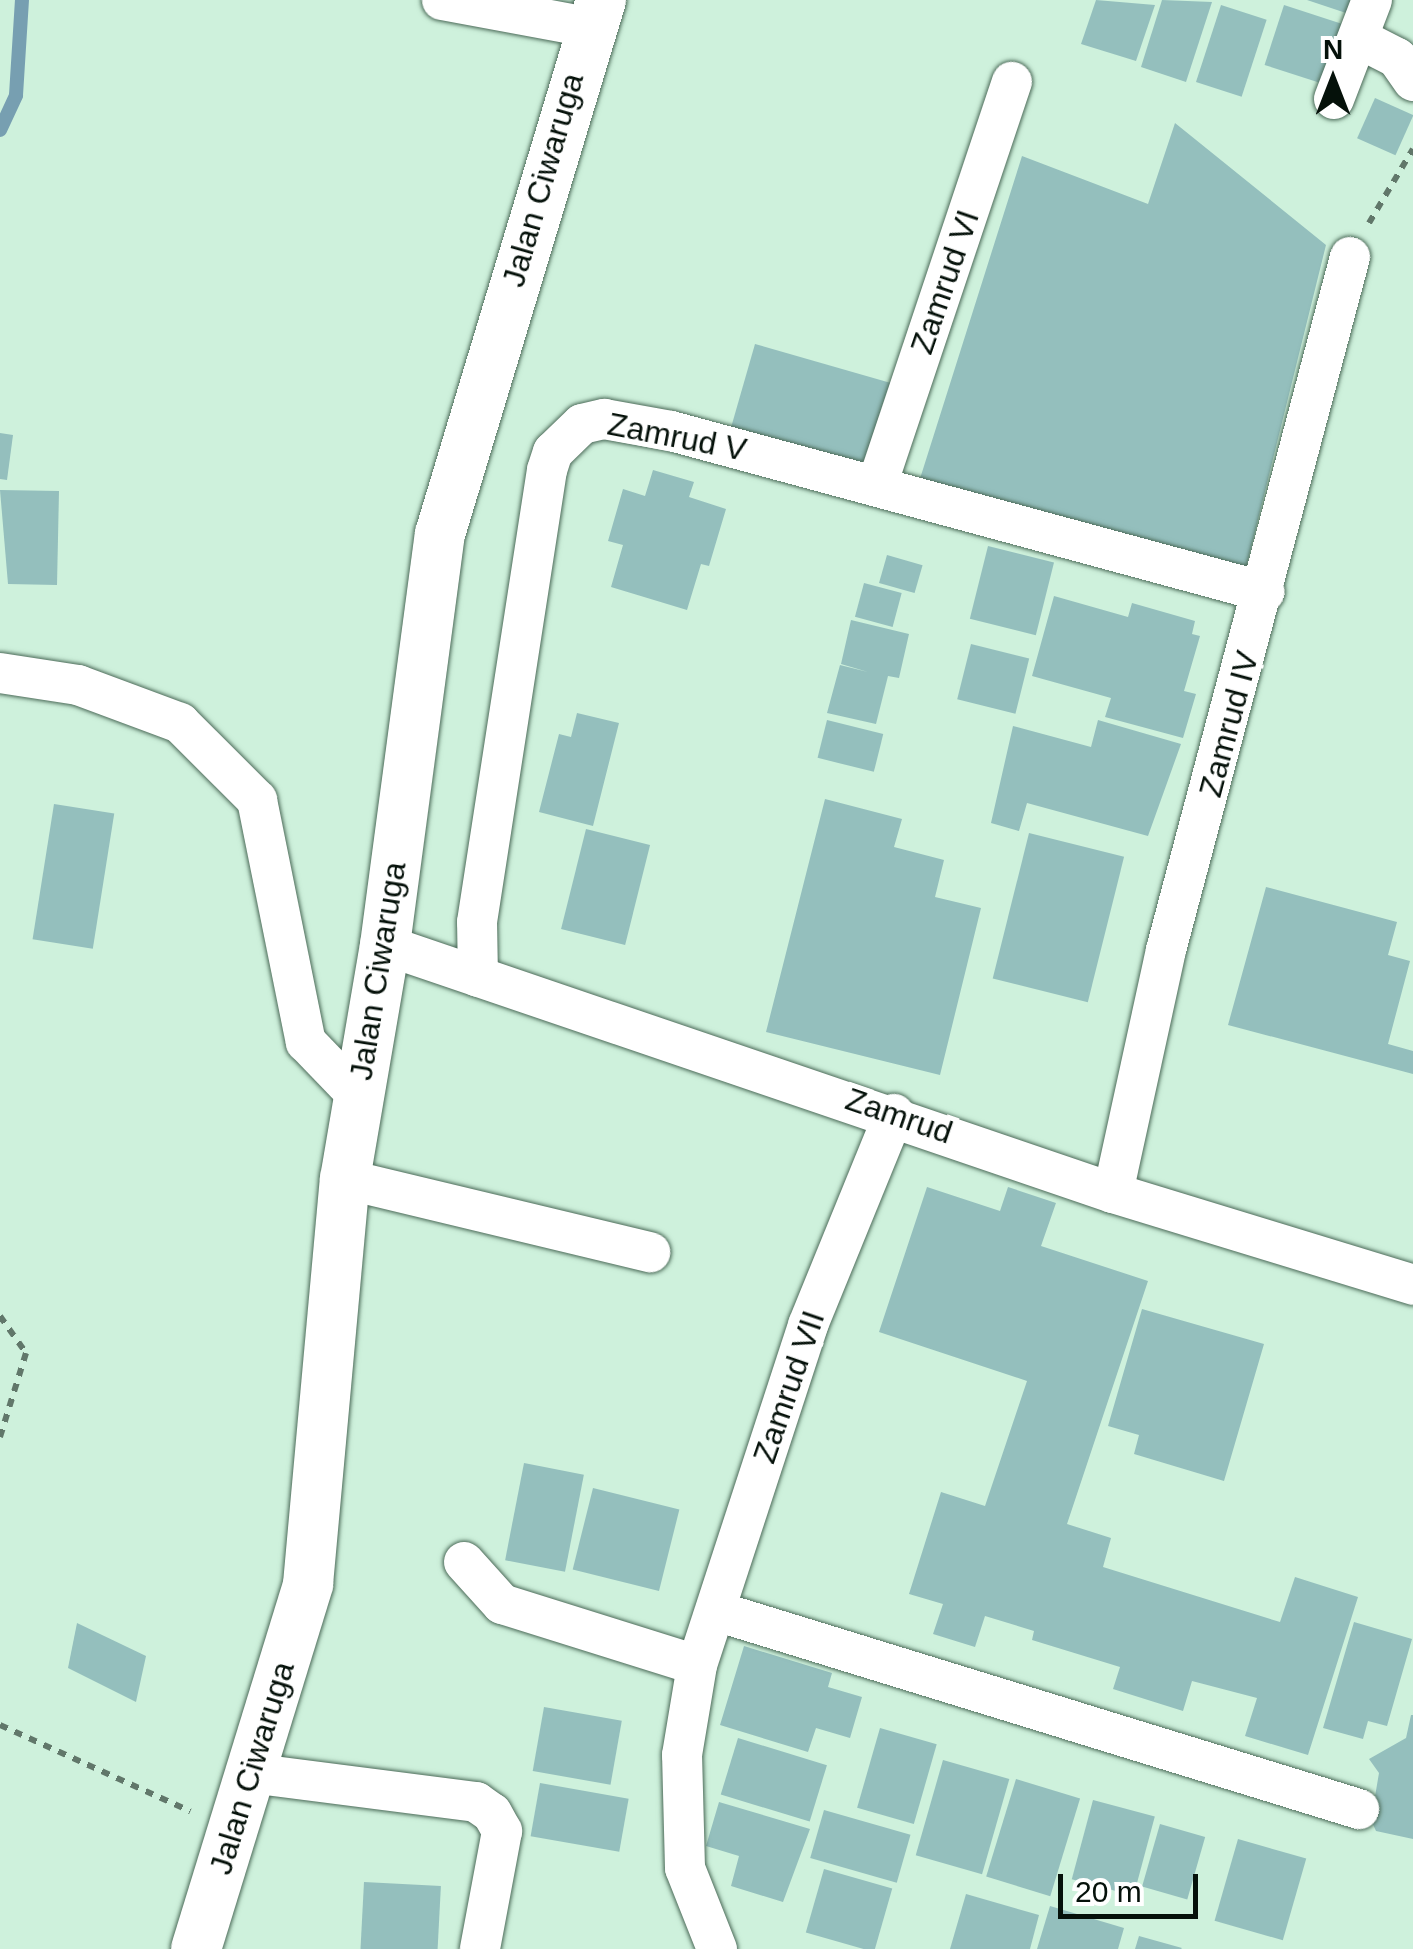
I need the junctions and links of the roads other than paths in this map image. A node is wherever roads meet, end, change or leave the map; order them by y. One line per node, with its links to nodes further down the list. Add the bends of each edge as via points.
1 (442, 0): 3 (street)
2 (1372, 0): 4 (street)
3 (594, 13): 12 (street, Jalan Ciwaruga, via 440,534)
4 (1358, 38): 5 (street, via 1397,58); 7 (street)
5 (1413, 81)
6 (1012, 82): 9 (street, Zamrud VI)
7 (1334, 99)
8 (1352, 242): 10 (street, Zamrud IV)
9 (878, 482): 10 (street, Zamrud V); 13 (street, Zamrud V, via 604,419 582,424 553,452 477,922)
10 (1266, 592): 17 (street, Zamrud IV, via 1166,950)
11 (0, 673): 14 (street, via 78,686 180,724 257,800 306,1042)
12 (385, 945): 13 (street, Zamrud); 14 (street, Jalan Ciwaruga)
13 (478, 977): 15 (street, Zamrud)
14 (358, 1096): 16 (street, Jalan Ciwaruga)
15 (894, 1114): 17 (street, Zamrud); 21 (street, Zamrud VII, via 808,1325)
16 (344, 1180): 18 (street); 23 (street, Jalan Ciwaruga, via 308,1584)
17 (1113, 1192): 19 (street, Zamrud)
18 (650, 1252)
19 (1413, 1285)
20 (464, 1562): 22 (street, via 502,1604)
21 (716, 1611): 22 (street, Zamrud VII); 24 (street)
22 (698, 1665): 27 (street, Zamrud VII, via 682,1756 685,1868)
23 (250, 1772): 25 (street, Jalan Ciwaruga); 26 (street, via 476,1802 492,1813 502,1831)
24 (1359, 1809)
25 (196, 1949)
26 (480, 1949)
27 (717, 1949)

